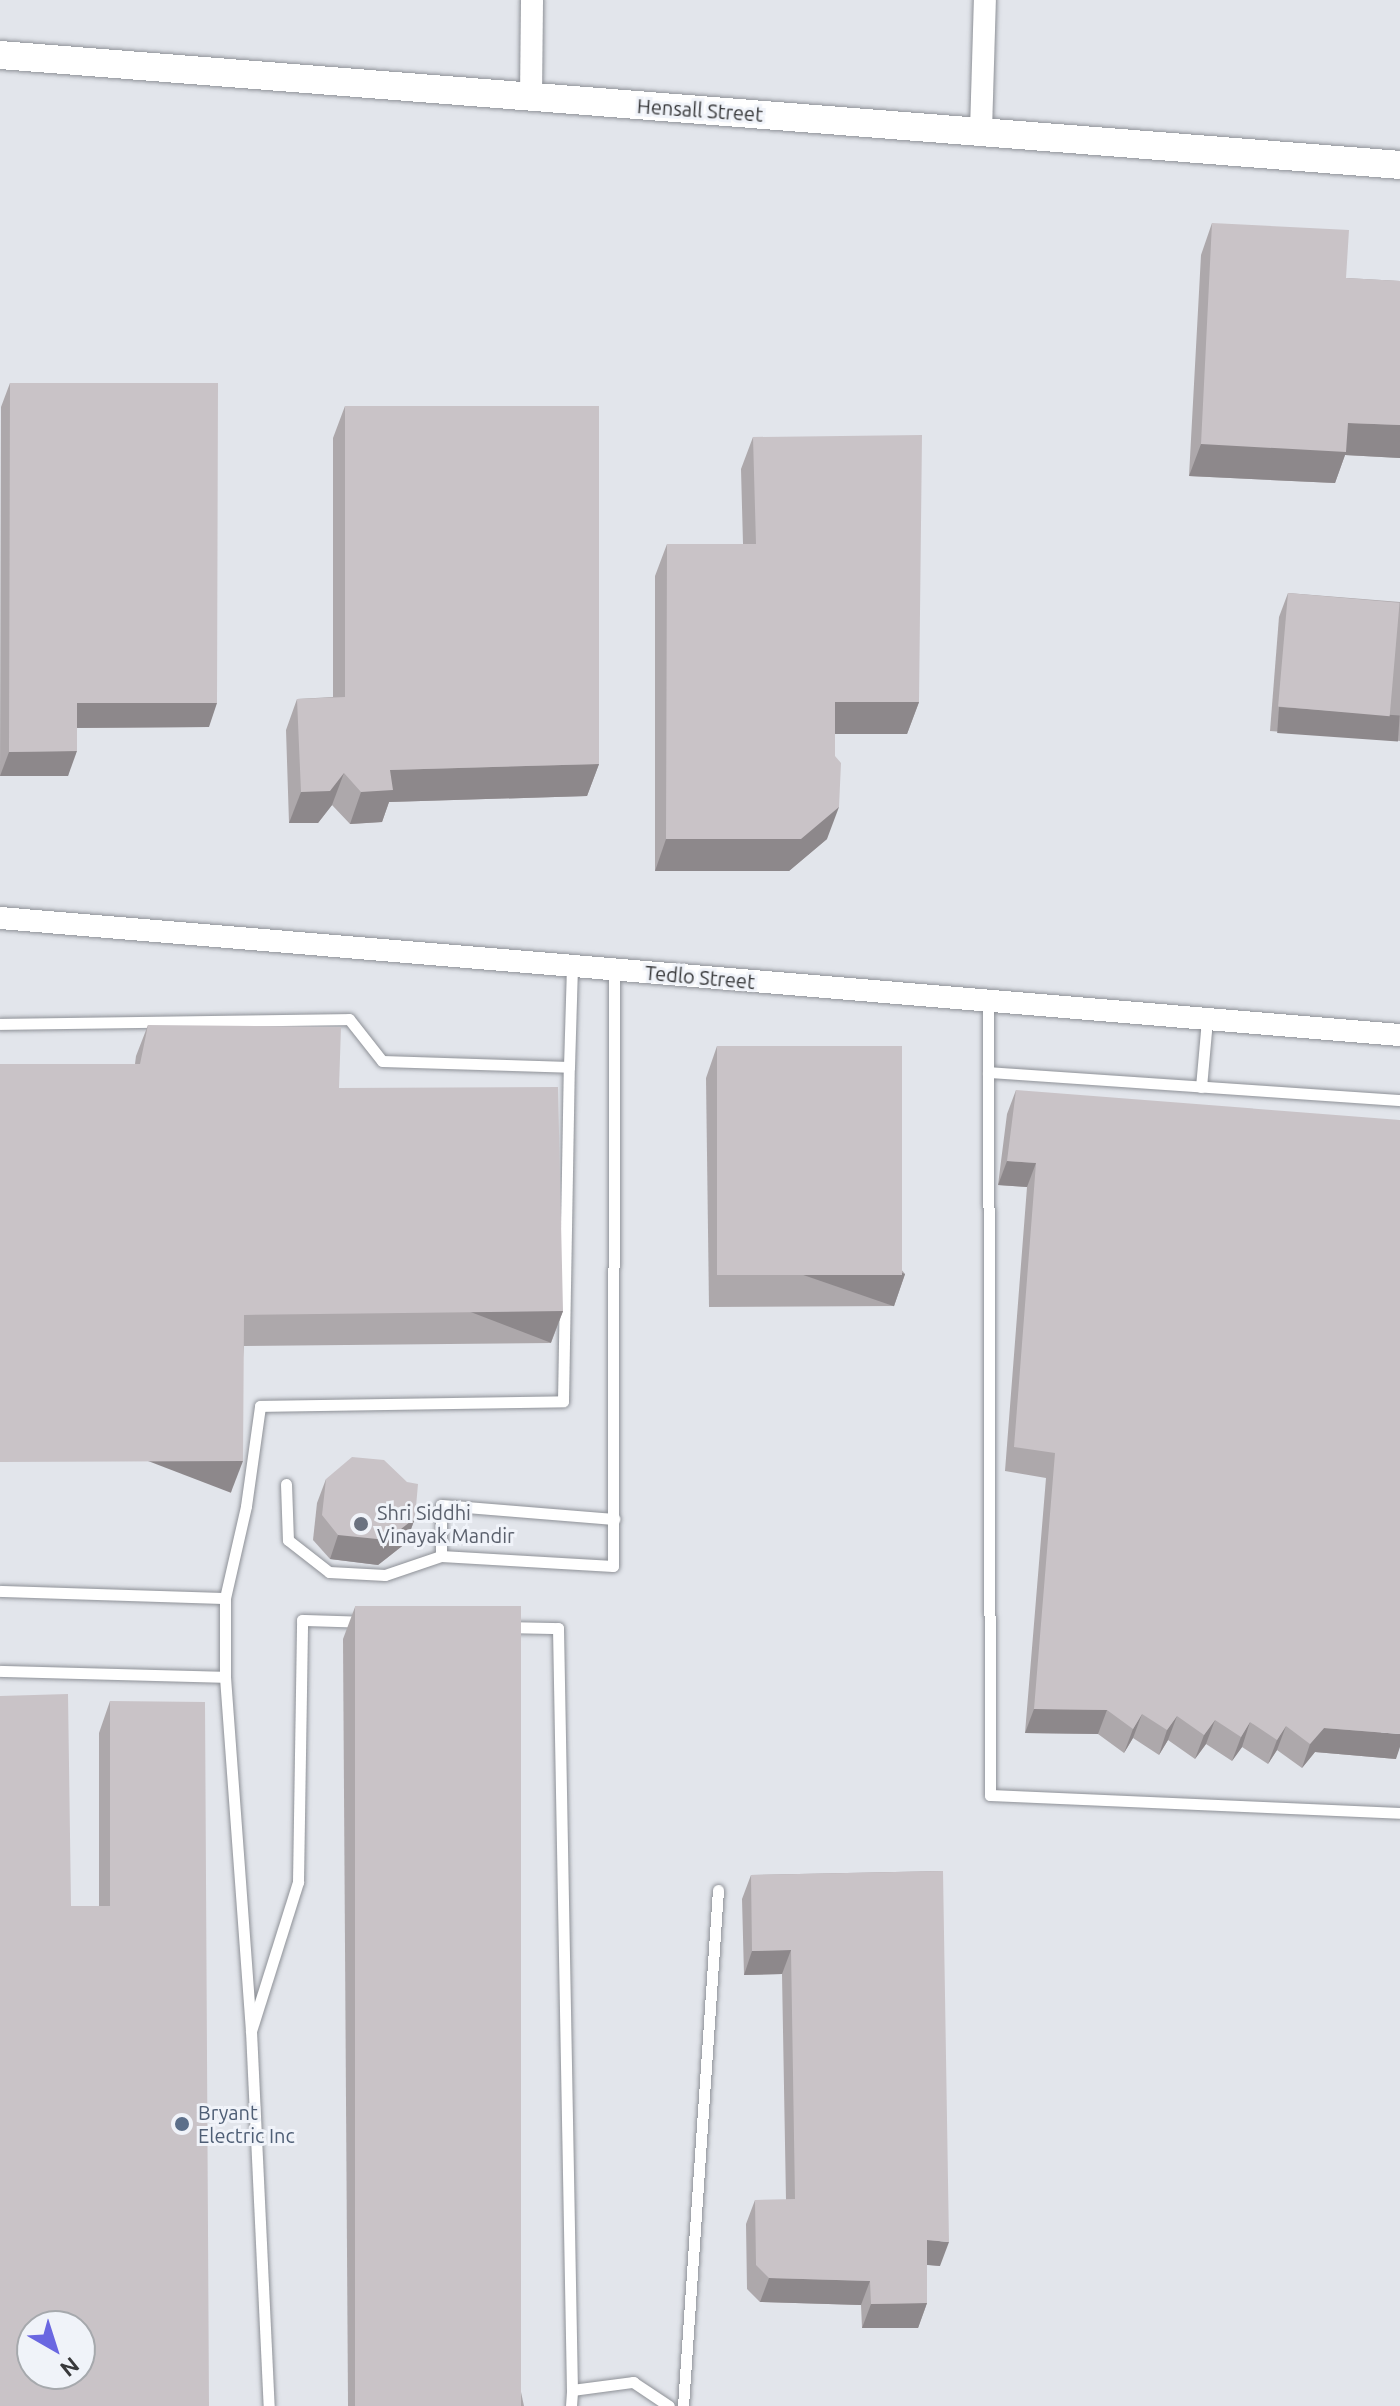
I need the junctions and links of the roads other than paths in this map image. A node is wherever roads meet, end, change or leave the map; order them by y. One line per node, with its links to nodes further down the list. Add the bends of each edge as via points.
1 (532, 0): 4 (street)
2 (985, 0): 5 (street)
3 (0, 55): 4 (street, Hensall Street)
4 (531, 97): 5 (street, Hensall Street)
5 (981, 131): 6 (street, Hensall Street)
6 (1400, 165)
7 (0, 918): 8 (street, Tedlo Street)
8 (572, 966): 9 (street, Tedlo Street); 14 (lane)
9 (614, 970): 10 (street, Tedlo Street); 19 (lane)
10 (988, 1001): 11 (street, Tedlo Street); 15 (lane)
11 (1207, 1020): 13 (street, Tedlo Street); 16 (lane)
12 (0, 1024): 14 (lane, via 349,1019 382,1061)
13 (1400, 1035)
14 (569, 1067): 22 (lane, via 563,1401 260,1406 246,1506)
15 (988, 1072): 16 (lane); 27 (lane, via 990,1795)
16 (1201, 1087): 17 (lane)
17 (1400, 1100)
18 (286, 1484): 20 (lane, via 288,1540 329,1572 385,1575)
19 (614, 1519): 20 (lane, via 613,1566); 20 (lane, via 441,1505)
20 (441, 1556)
21 (0, 1591): 22 (lane)
22 (225, 1598): 26 (lane)
23 (377, 1622): 29 (lane, via 302,1620 298,1882)
24 (498, 1626): 30 (lane, via 558,1628)
25 (0, 1671): 26 (lane)
26 (225, 1677): 29 (lane)
27 (1400, 1813)
28 (718, 1890): 34 (lane)
29 (251, 2031): 31 (lane)
30 (572, 2390): 32 (lane); 33 (lane, via 633,2382)
31 (269, 2406)
32 (571, 2406)
33 (669, 2406)
34 (683, 2406)

